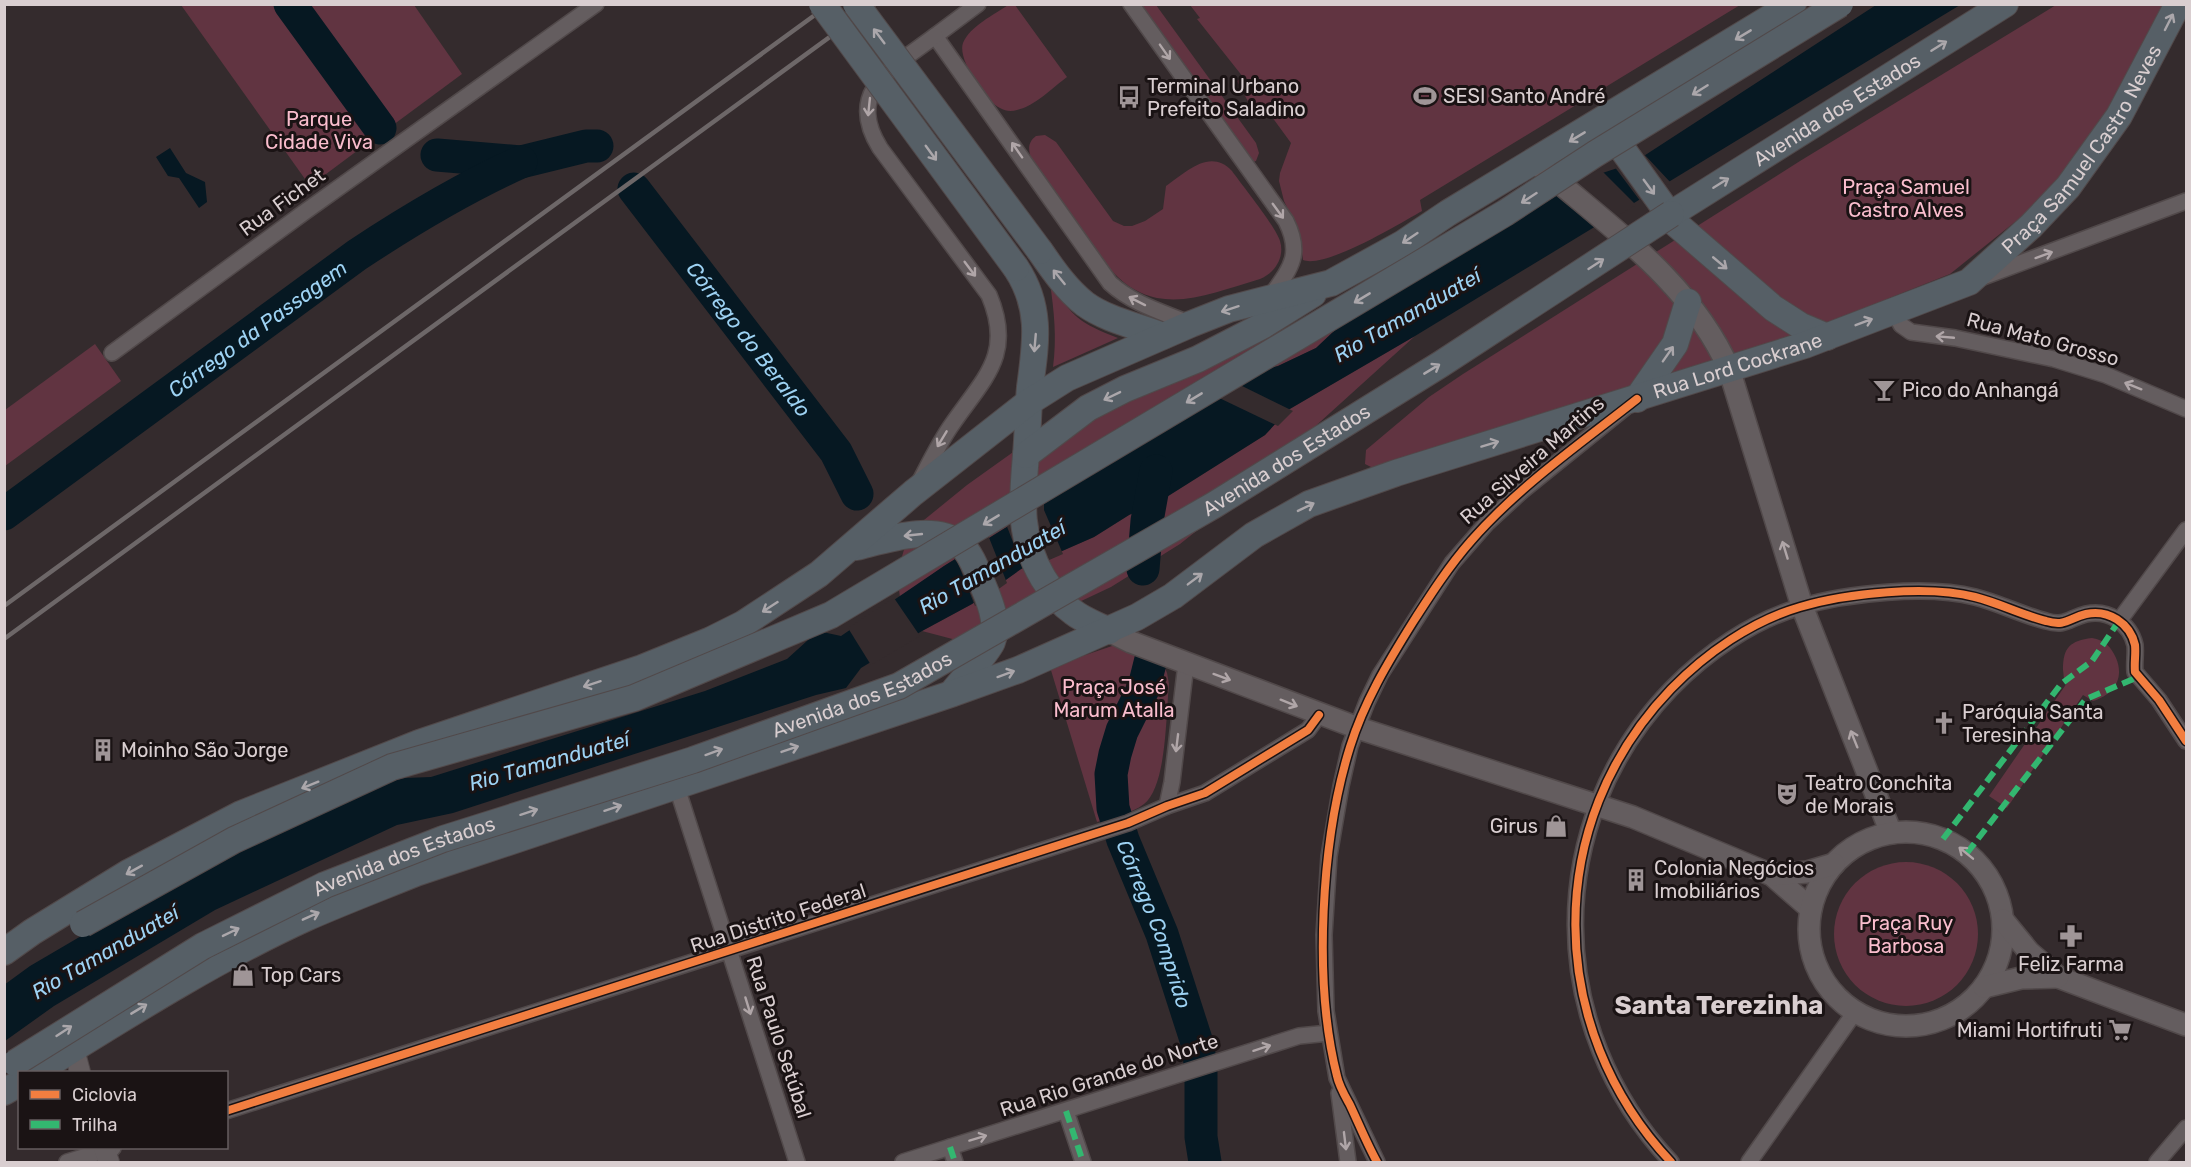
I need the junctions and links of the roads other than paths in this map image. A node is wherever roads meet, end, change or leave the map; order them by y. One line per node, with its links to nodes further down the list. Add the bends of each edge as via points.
1 (596, 4): 22 (street, Rua Fichet)
2 (822, 4): 25 (highway, one-way to 25, bridge, via 1016,268 1031,297 1035,315)
3 (856, 4): 20 (highway, one-way to 3, bridge, via 1104,315 1066,285)
4 (978, 4): 10 (street)
5 (1131, 4): 16 (street, one-way to 16, via 1293,234 1293,261)
6 (1793, 4): 11 (highway, one-way to 11)
7 (1839, 4): 52 (highway, one-way to 52, bridge, via 1505,213 831,615 634,698 392,767 234,840 83,924)
8 (2005, 4): 59 (highway, Avenida dos Estados, one-way to 8, bridge, via 71,1027 203,946 325,885 443,839 693,760 899,686 1214,505)
9 (2178, 4): 14 (highway, Praça Samuel Castro Neves, one-way to 9, via 2068,187 2119,116)
10 (935, 36): 19 (street, one-way to 10, via 1136,302 1110,282); 28 (street, one-way to 28, via 881,77 872,89 868,117 872,136 880,148 989,295 999,323 999,341 989,372 942,439)
11 (1612, 115): 12 (highway, one-way to 12); 21 (highway, one-way to 21, via 1623,150 1676,224 1773,308)
12 (1535, 162): 15 (highway, one-way to 15); 17 (main road, via 1636,247)
13 (2187, 201): 14 (street, Rua Lord Cockrane, one-way to 13)
14 (1969, 282): 18 (highway, Rua Lord Cockrane)
15 (1331, 283): 16 (highway); 27 (highway, one-way to 27, via 1262,326 1198,359 1088,408)
16 (1270, 297): 19 (highway, one-way to 19)
17 (1688, 302): 23 (main road); 24 (highway, one-way to 17, via 1675,344)
18 (1894, 311): 21 (highway, Rua Lord Cockrane, one-way to 18); 26 (street, Rua Mato Grosso, one-way to 18, via 2106,375 2054,359 1911,332 1901,325)
19 (1191, 324): 20 (highway)
20 (1162, 336): 25 (highway, via 1067,378)
21 (1827, 337): 23 (highway, Rua Lord Cockrane)
22 (112, 353)
23 (1729, 369): 24 (highway, Rua Lord Cockrane); 33 (main road, one-way to 23)
24 (1637, 399): 30 (highway, Rua Lord Cockrane, one-way to 24, via 1309,504); 40 (street, Rua Silveira Martins, via 1522,491 1470,542 1441,579 1380,675)
25 (1029, 402): 27 (highway); 28 (highway)
26 (2187, 409)
27 (1026, 455): 34 (highway, via 1022,498 1023,527 1029,548 1051,590)
28 (913, 493): 31 (highway)
29 (2187, 530): 35 (street)
30 (1254, 535): 32 (highway, Avenida dos Estados, one-way to 30)
31 (850, 548): 38 (highway, one-way to 31, via 992,643 995,627 993,611 966,551 945,537 925,534); 51 (highway, one-way to 51, via 770,607 711,640 642,668 419,743 241,814 128,873)
32 (1173, 596): 34 (highway, via 1139,605); 36 (highway, Avenida dos Estados)
33 (1802, 606): 35 (street, via 1888,593 1942,591 1977,597 2059,624 2096,613); 43 (street, via 1736,637 1680,680 1630,740); 45 (main road, one-way to 33)
34 (1074, 613): 36 (highway)
35 (2119, 621): 41 (street, via 2133,639 2135,672)
36 (1109, 631): 37 (main road); 38 (highway, Avenida dos Estados, one-way to 36)
37 (1186, 664): 39 (main road, one-way to 39); 44 (street, one-way to 44)
38 (951, 694): 42 (highway, Avenida dos Estados, one-way to 38)
39 (1319, 715): 40 (main road); 44 (street, Rua Distrito Federal, via 1308,730 1205,793)
40 (1358, 729): 43 (main road); 57 (street, Rua Silveira Martins, via 1341,786 1325,895 1324,973)
41 (2187, 741)
42 (675, 788): 50 (street, Rua Paulo Setúbal); 58 (highway, Avenida dos Estados, one-way to 42, via 157,998 304,919 416,873)
43 (1597, 805): 47 (main road); 76 (street, via 1583,849 1576,898 1575,941 1582,994 1594,1038 1614,1083 1640,1126)
44 (1167, 806): 50 (street, Rua Distrito Federal, via 1128,823)
45 (1891, 833): 46 (main road, via 1860,843); 49 (main road, one-way to 45, via 1994,887 1967,853 1937,837 1918,832)
46 (1834, 864): 47 (main road, via 1807,872); 48 (main road, via 1819,885)
47 (1772, 875): 48 (main road)
48 (1811, 909): 55 (main road, via 1809,937 1818,970 1835,995)
49 (2003, 920): 53 (main road); 54 (main road, via 1998,960)
50 (730, 951): 64 (street, Rua Distrito Federal); 70 (street, Rua Paulo Setúbal, one-way to 70)
51 (4, 952)
52 (4, 959)
53 (2058, 977): 54 (main road, via 2021,978); 56 (main road)
54 (1984, 987): 55 (main road, via 1955,1014 1927,1024 1887,1025)
55 (1855, 1012): 77 (street)
56 (2187, 1025)
57 (1329, 1033): 62 (street, Rua Silveira Martins); 65 (street, Rua Rio Grande do Norte, one-way to 57, via 1299,1036)
58 (77, 1061): 60 (highway, Avenida dos Estados)
59 (20, 1071)
60 (24, 1071)
61 (18, 1073): 63 (highway, Avenida dos Estados)
62 (1337, 1078): 74 (street, one-way to 74); 75 (street, Rua Silveira Martins)
63 (4, 1092)
64 (228, 1111)
65 (1066, 1111): 67 (street, Rua Rio Grande do Norte, one-way to 65); 73 (street)
66 (2187, 1128): 78 (street)
67 (950, 1147): 71 (street, Rua Rio Grande do Norte); 72 (street)
68 (108, 1152): 69 (street)
69 (67, 1162)
70 (797, 1162)
71 (903, 1162)
72 (955, 1162)
73 (1083, 1162)
74 (1348, 1162)
75 (1377, 1162)
76 (1671, 1162)
77 (1749, 1162)
78 (2157, 1162)

